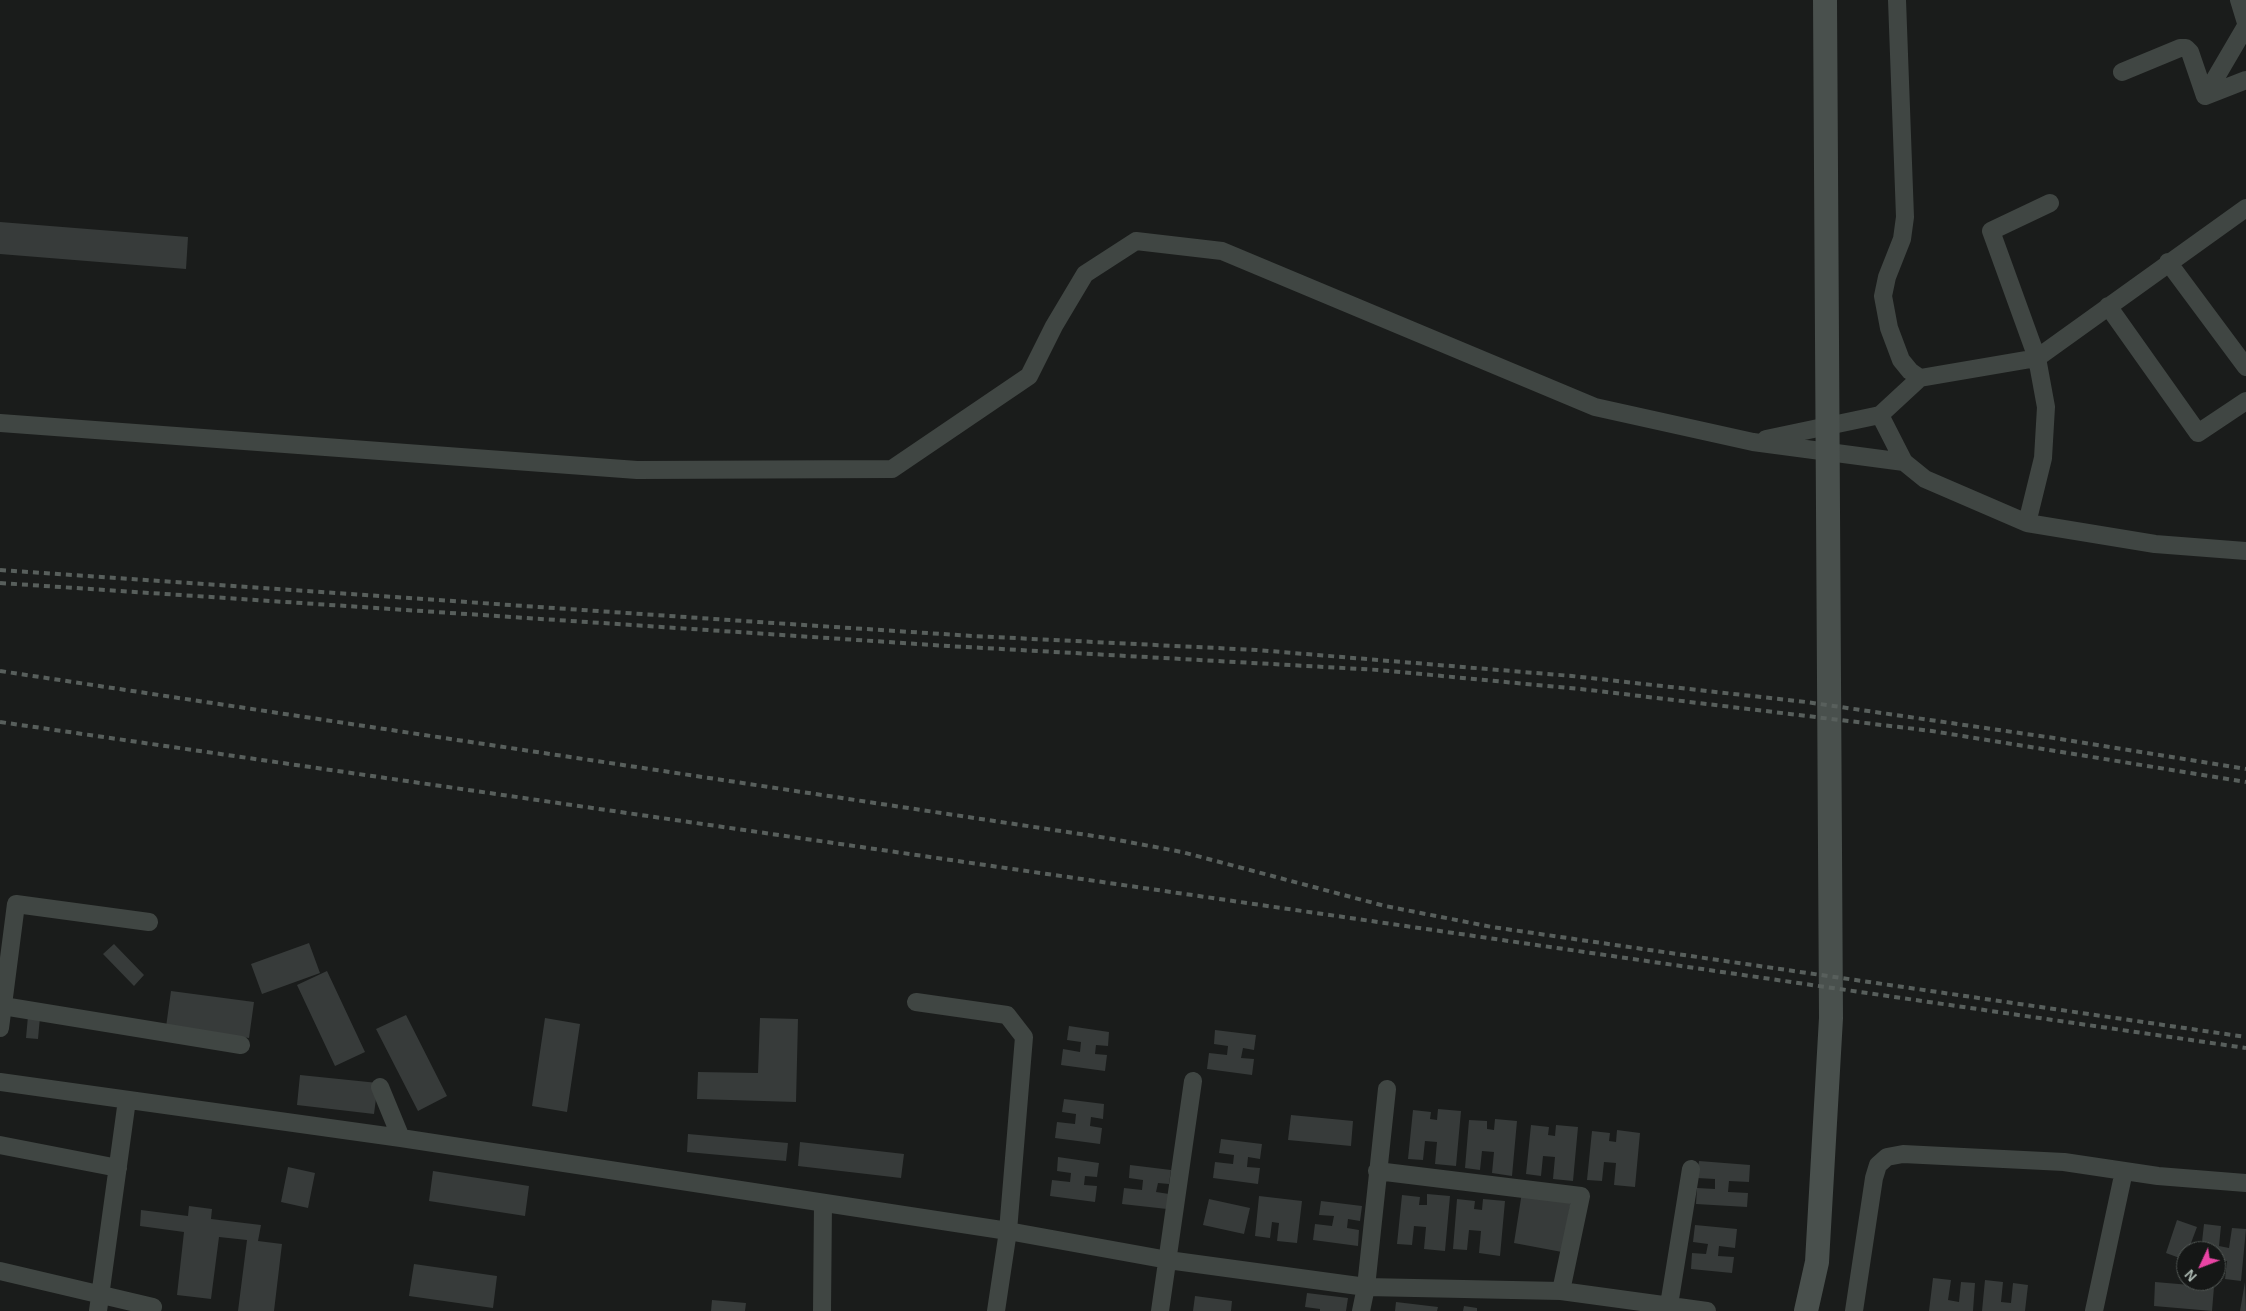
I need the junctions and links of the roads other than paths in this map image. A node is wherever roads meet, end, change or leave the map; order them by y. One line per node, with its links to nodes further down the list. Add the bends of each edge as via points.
1 (1825, 0): 53 (street, via 1831,1018 1817,1262)
2 (1897, 0): 14 (street, via 1905,217 1902,239 1883,296 1889,328 1901,360)
3 (2239, 0): 4 (street)
4 (2246, 25): 7 (street)
5 (2122, 72): 7 (street, via 2186,48)
6 (2246, 80): 7 (street)
7 (2205, 96)
8 (2050, 204): 12 (street, via 1991,231)
9 (2246, 208): 10 (street)
10 (2168, 262): 11 (street); 13 (street)
11 (2108, 306): 12 (street); 15 (street, via 2198,433)
12 (2037, 358): 14 (street); 20 (street, via 2046,407 2043,458)
13 (2246, 367)
14 (1920, 378): 16 (street)
15 (2246, 401)
16 (1880, 415): 18 (street); 19 (street)
17 (0, 423): 18 (street, via 637,470 892,469 1029,376 1054,326 1086,274 1136,241 1222,251 1595,407)
18 (1753, 442): 19 (street)
19 (1904, 462): 20 (street, via 1925,479)
20 (2027, 523): 21 (street, via 2155,544)
21 (2246, 552)
22 (149, 922): 24 (street, via 16,904)
23 (916, 1002): 40 (street, via 1007,1016 1024,1037)
24 (3, 1006): 25 (street); 26 (street)
25 (0, 1028)
26 (241, 1044)
27 (1192, 1081): 41 (street)
28 (0, 1082): 31 (street)
29 (380, 1087): 32 (street)
30 (1386, 1089): 36 (street)
31 (128, 1100): 32 (street); 34 (street)
32 (401, 1138): 39 (street)
33 (0, 1145): 34 (street)
34 (118, 1168): 45 (street)
35 (1691, 1168): 46 (street)
36 (1377, 1171): 43 (street); 44 (street, via 1582,1196)
37 (2124, 1171): 38 (street); 54 (street, via 2064,1162 1904,1154 1887,1157 1878,1165 1874,1178); 55 (street)
38 (2246, 1183)
39 (824, 1203): 40 (street); 48 (street)
40 (1008, 1231): 41 (street); 49 (street)
41 (1168, 1260): 43 (street); 50 (street)
42 (0, 1271): 45 (street)
43 (1366, 1287): 44 (street); 51 (street)
44 (1561, 1291): 46 (street)
45 (99, 1303): 47 (street)
46 (1669, 1305): 52 (street)
47 (153, 1307)
48 (822, 1311)
49 (996, 1311)
50 (1160, 1311)
51 (1360, 1311)
52 (1707, 1311)
53 (1806, 1311)
54 (1854, 1311)
55 (2094, 1311)

